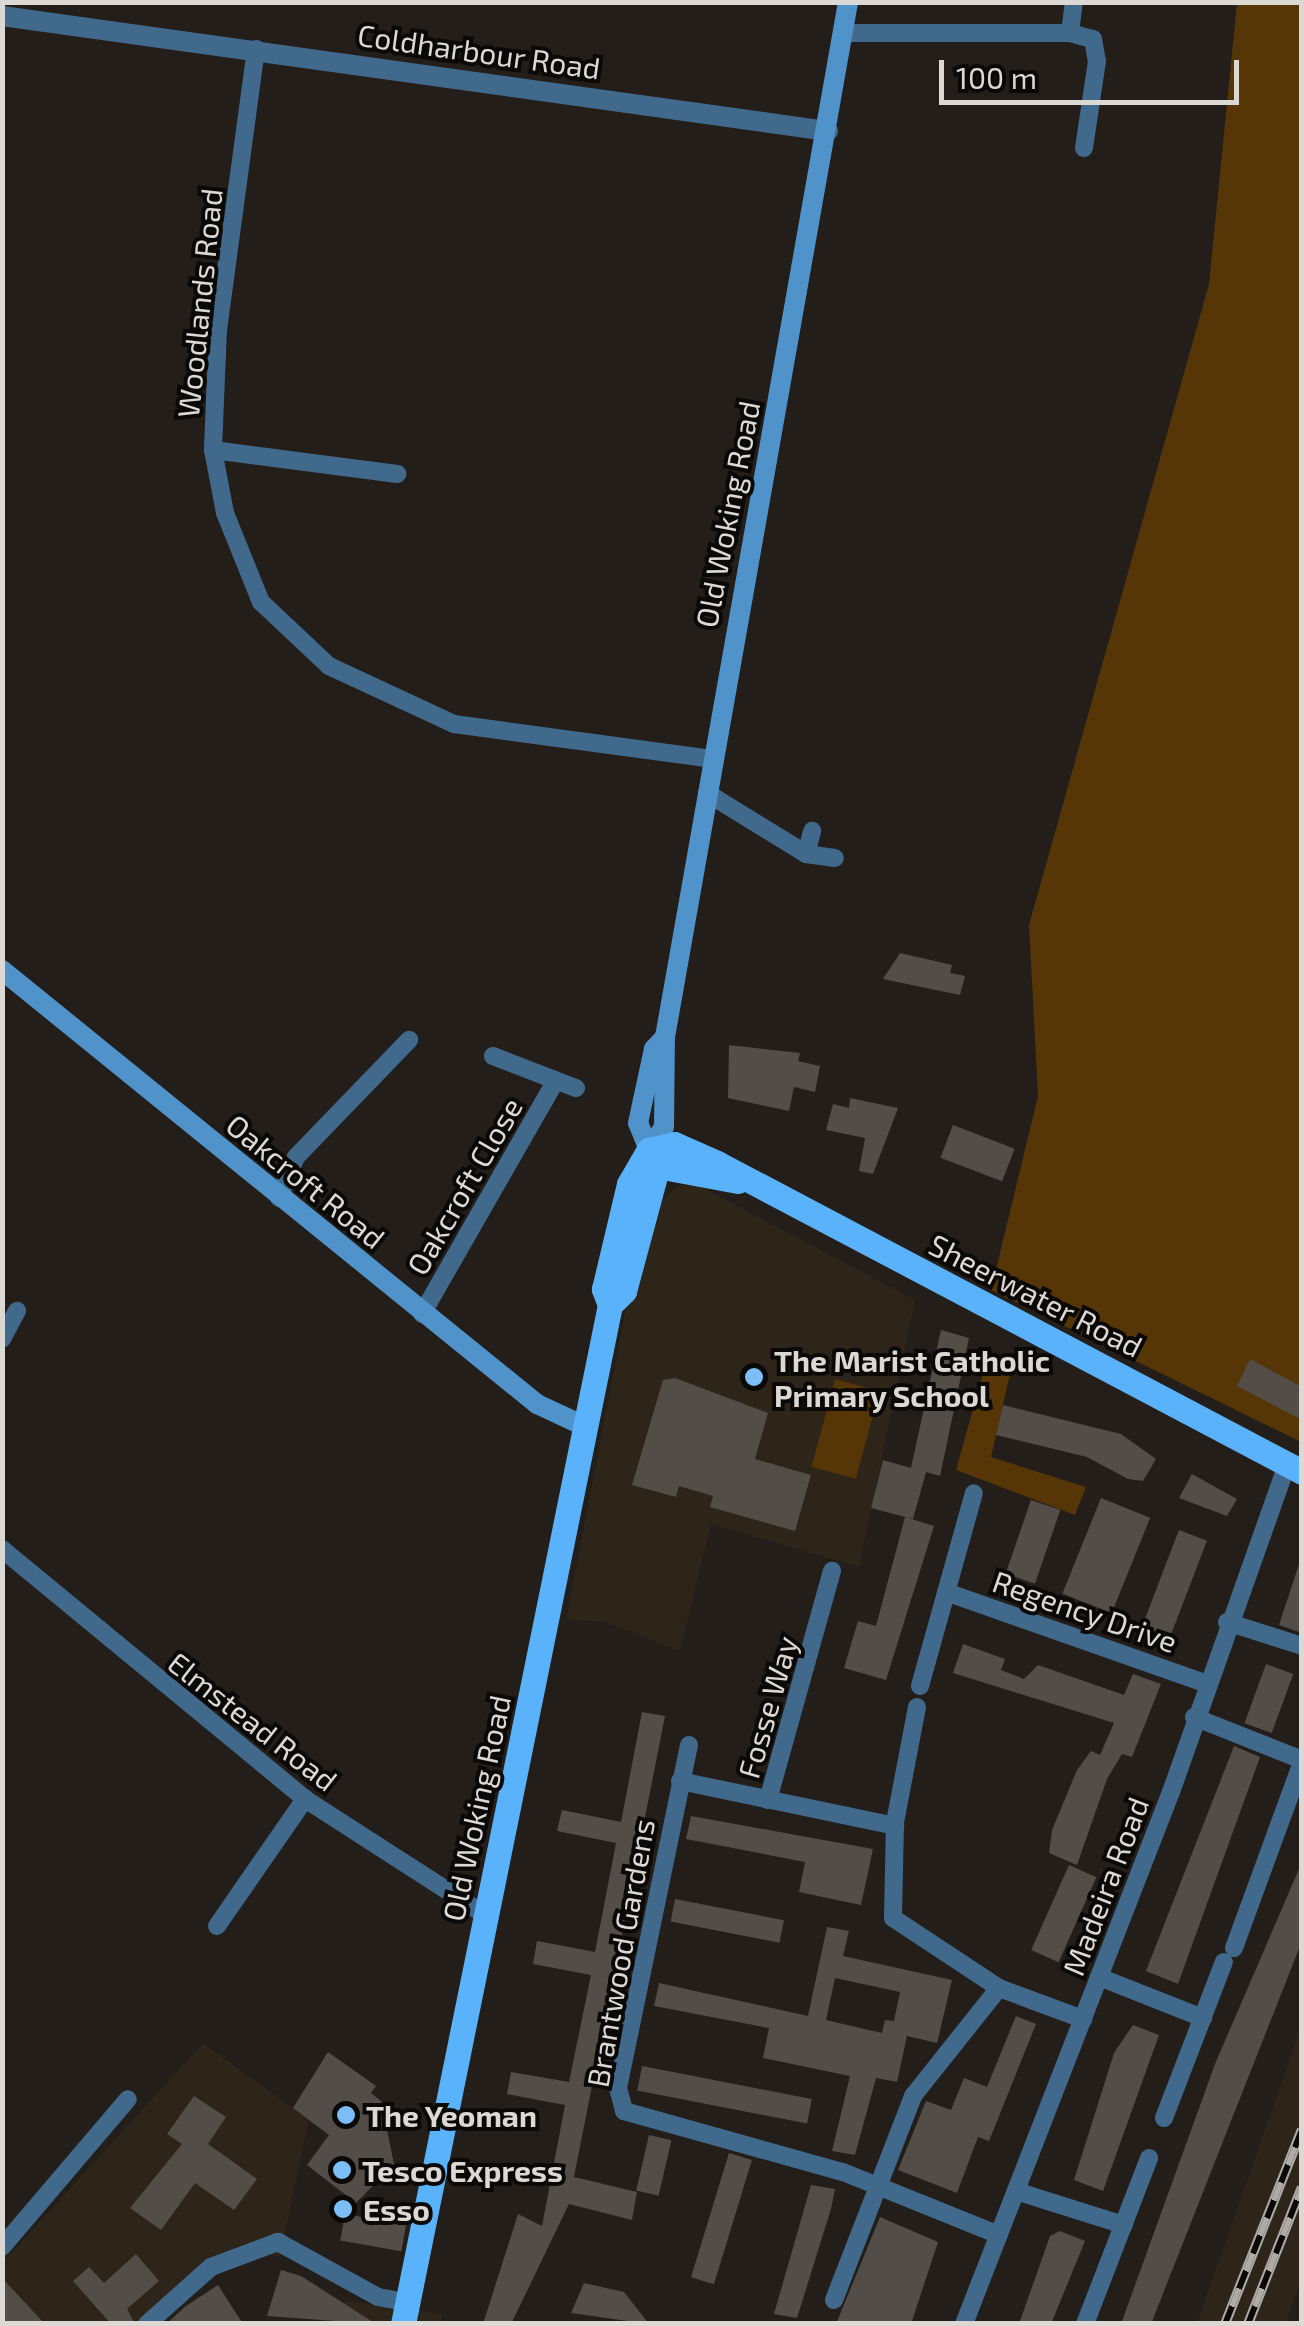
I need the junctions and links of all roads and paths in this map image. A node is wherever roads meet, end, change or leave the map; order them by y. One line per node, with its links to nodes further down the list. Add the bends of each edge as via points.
1 (848, 2): 4 (main road, Old Woking Road)
2 (1074, 2): 5 (street)
3 (2, 16): 6 (street, Coldharbour Road)
4 (844, 33): 5 (street); 7 (main road, Old Woking Road)
5 (1070, 33): 8 (street, via 1093,38 1096,61)
6 (256, 49): 7 (street, Coldharbour Road); 9 (street, Woodlands Road, via 218,329)
7 (828, 131): 11 (main road, Old Woking Road)
8 (1084, 148)
9 (213, 450): 10 (street); 11 (street, Woodlands Road, via 225,513 260,602 329,666 454,724)
10 (397, 474)
11 (714, 760): 12 (main road, Old Woking Road)
12 (706, 792): 14 (street); 21 (main road, Old Woking Road, via 665,1037 664,1127)
13 (812, 831): 14 (street)
14 (806, 854): 15 (street)
15 (835, 858)
16 (2, 970): 22 (main road, Oakcroft Road)
17 (410, 1040): 22 (street, via 296,1157)
18 (494, 1056): 19 (street, Oakcroft Close)
19 (552, 1085): 20 (street, Oakcroft Close); 24 (street, Oakcroft Close)
20 (576, 1088)
21 (649, 1150): 26 (main road, Old Woking Road, via 656,1176 624,1291 610,1305); 27 (main road, Sheerwater Road, via 686,1148)
22 (278, 1198): 24 (main road, Oakcroft Road)
23 (17, 1311): 25 (street)
24 (422, 1314): 26 (main road, Oakcroft Road, via 537,1404)
25 (2, 1339)
26 (582, 1425): 44 (main road, Old Woking Road)
27 (1294, 1469): 32 (street, Madeira Road)
28 (974, 1493): 31 (street, Regency Drive)
29 (2, 1549): 41 (street, Elmstead Road)
30 (832, 1571): 42 (street, Fosse Way)
31 (946, 1592): 34 (street, Regency Drive); 35 (street, Regency Drive)
32 (1227, 1622): 33 (street); 34 (street, Madeira Road)
33 (1302, 1646)
34 (1205, 1682): 37 (street, Madeira Road)
35 (920, 1686)
36 (917, 1707): 43 (street)
37 (1194, 1718): 39 (street); 46 (street, Madeira Road)
38 (688, 1745): 40 (street, Brantwood Gardens)
39 (1302, 1761): 48 (street)
40 (680, 1782): 42 (street); 53 (street, Brantwood Gardens, via 621,2105 638,2118)
41 (304, 1799): 44 (street, Elmstead Road); 45 (street)
42 (768, 1800): 43 (street)
43 (895, 1826): 47 (street, via 892,1918)
44 (485, 1915): 59 (main road, Old Woking Road)
45 (217, 1926)
46 (1099, 1977): 48 (street); 49 (street, Madeira Road)
47 (999, 1988): 49 (street); 53 (street, via 913,2096)
48 (1203, 2018): 51 (street)
49 (1083, 2019): 54 (street, Madeira Road)
50 (116, 2104): 57 (street)
51 (1164, 2118)
52 (1150, 2158): 55 (street)
53 (876, 2185): 56 (street, Brantwood Gardens); 58 (street)
54 (1016, 2191): 55 (street); 56 (street, Madeira Road)
55 (1124, 2224): 62 (street)
56 (999, 2235): 61 (street, Madeira Road)
57 (2, 2248)
58 (834, 2300)
59 (405, 2313): 60 (street, via 278,2242 211,2267)
60 (147, 2324)
61 (964, 2324)
62 (1085, 2324)

